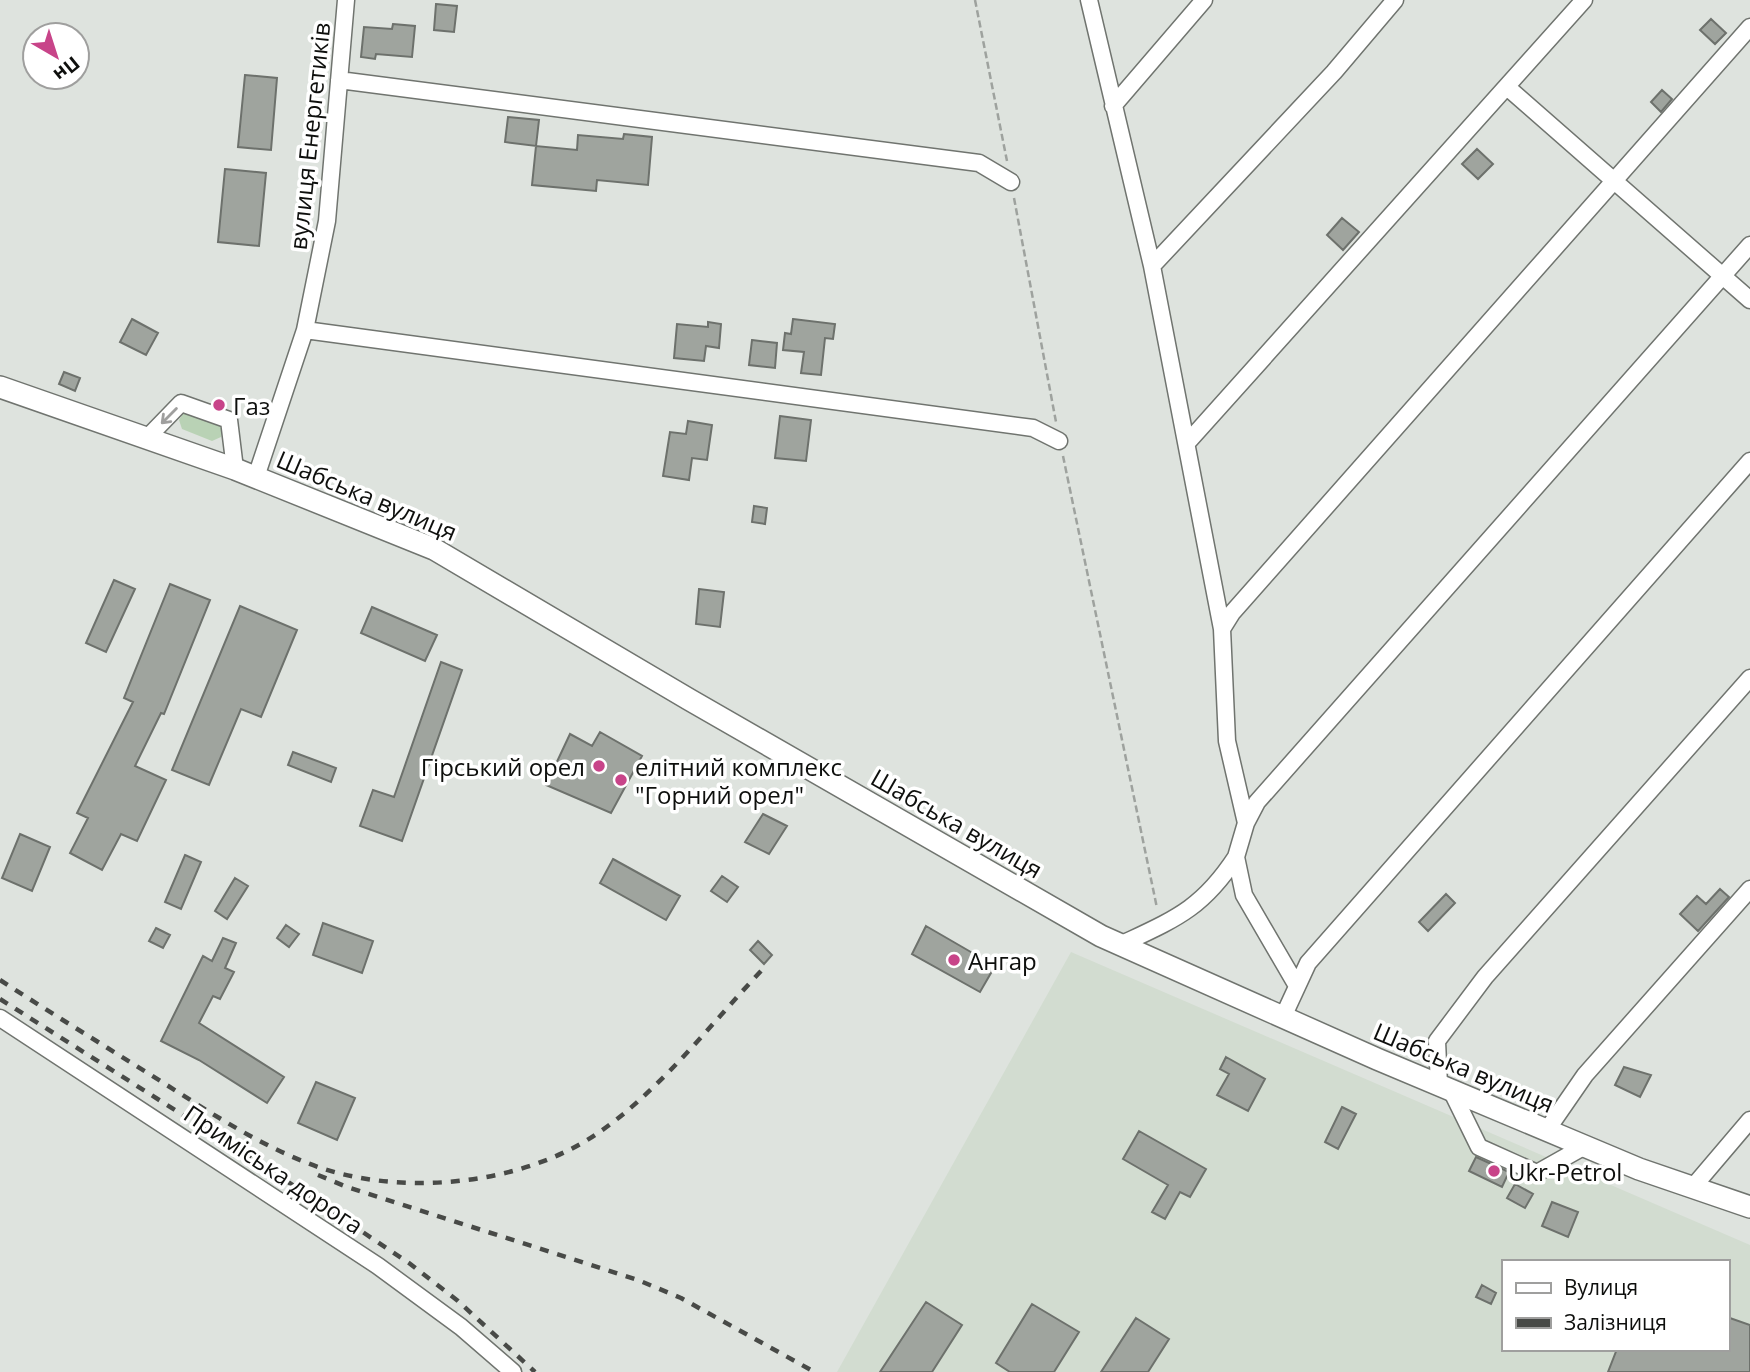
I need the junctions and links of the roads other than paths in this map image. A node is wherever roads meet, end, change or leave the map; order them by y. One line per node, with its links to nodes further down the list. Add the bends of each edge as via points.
1 (346, 0): 7 (street, вулиця Енергетиків)
2 (1089, 0): 9 (street)
3 (1204, 0): 9 (street)
4 (1395, 0): 13 (street, via 1334,72)
5 (1584, 0): 8 (street)
6 (1750, 27): 10 (street)
7 (339, 80): 11 (street, via 979,163); 16 (street, вулиця Енергетиків, via 327,221)
8 (1507, 87): 10 (street); 20 (street)
9 (1113, 106): 13 (street)
10 (1615, 181): 14 (street); 24 (street, via 1231,613)
11 (1011, 182)
12 (1750, 245): 14 (street)
13 (1152, 266): 20 (street)
14 (1723, 276): 15 (street); 26 (street, via 1257,802)
15 (1750, 300)
16 (304, 330): 19 (street, via 1033,428); 23 (street, вулиця Енергетиків)
17 (0, 387): 18 (main road, Шабська вулиця)
18 (147, 438): 22 (main road, Шабська вулиця); 22 (street, one-way to 18, via 229,420 181,403)
19 (1059, 441)
20 (1187, 443): 24 (street)
21 (1750, 461): 30 (street, via 1308,963)
22 (235, 469): 23 (main road, Шабська вулиця)
23 (256, 477): 29 (main road, Шабська вулиця, via 434,549)
24 (1222, 629): 26 (street, via 1227,741)
25 (1750, 678): 33 (street, via 1485,977 1437,1041)
26 (1246, 823): 27 (street)
27 (1236, 857): 29 (street, via 1201,901); 30 (street, via 1244,895)
28 (1750, 889): 35 (street, via 1585,1076)
29 (1120, 945): 31 (main road, Шабська вулиця)
30 (1297, 986): 31 (street)
31 (1283, 1017): 33 (main road, Шабська вулиця)
32 (0, 1018): 39 (street, Приміська дорога, via 378,1266)
33 (1445, 1087): 35 (main road, Шабська вулиця); 36 (street, via 1479,1147 1537,1173)
34 (1750, 1121): 37 (street)
35 (1547, 1130): 36 (main road, Шабська вулиця)
36 (1585, 1146): 37 (main road, Шабська вулиця)
37 (1693, 1187): 38 (main road, Шабська вулиця)
38 (1750, 1207)
39 (513, 1372)

